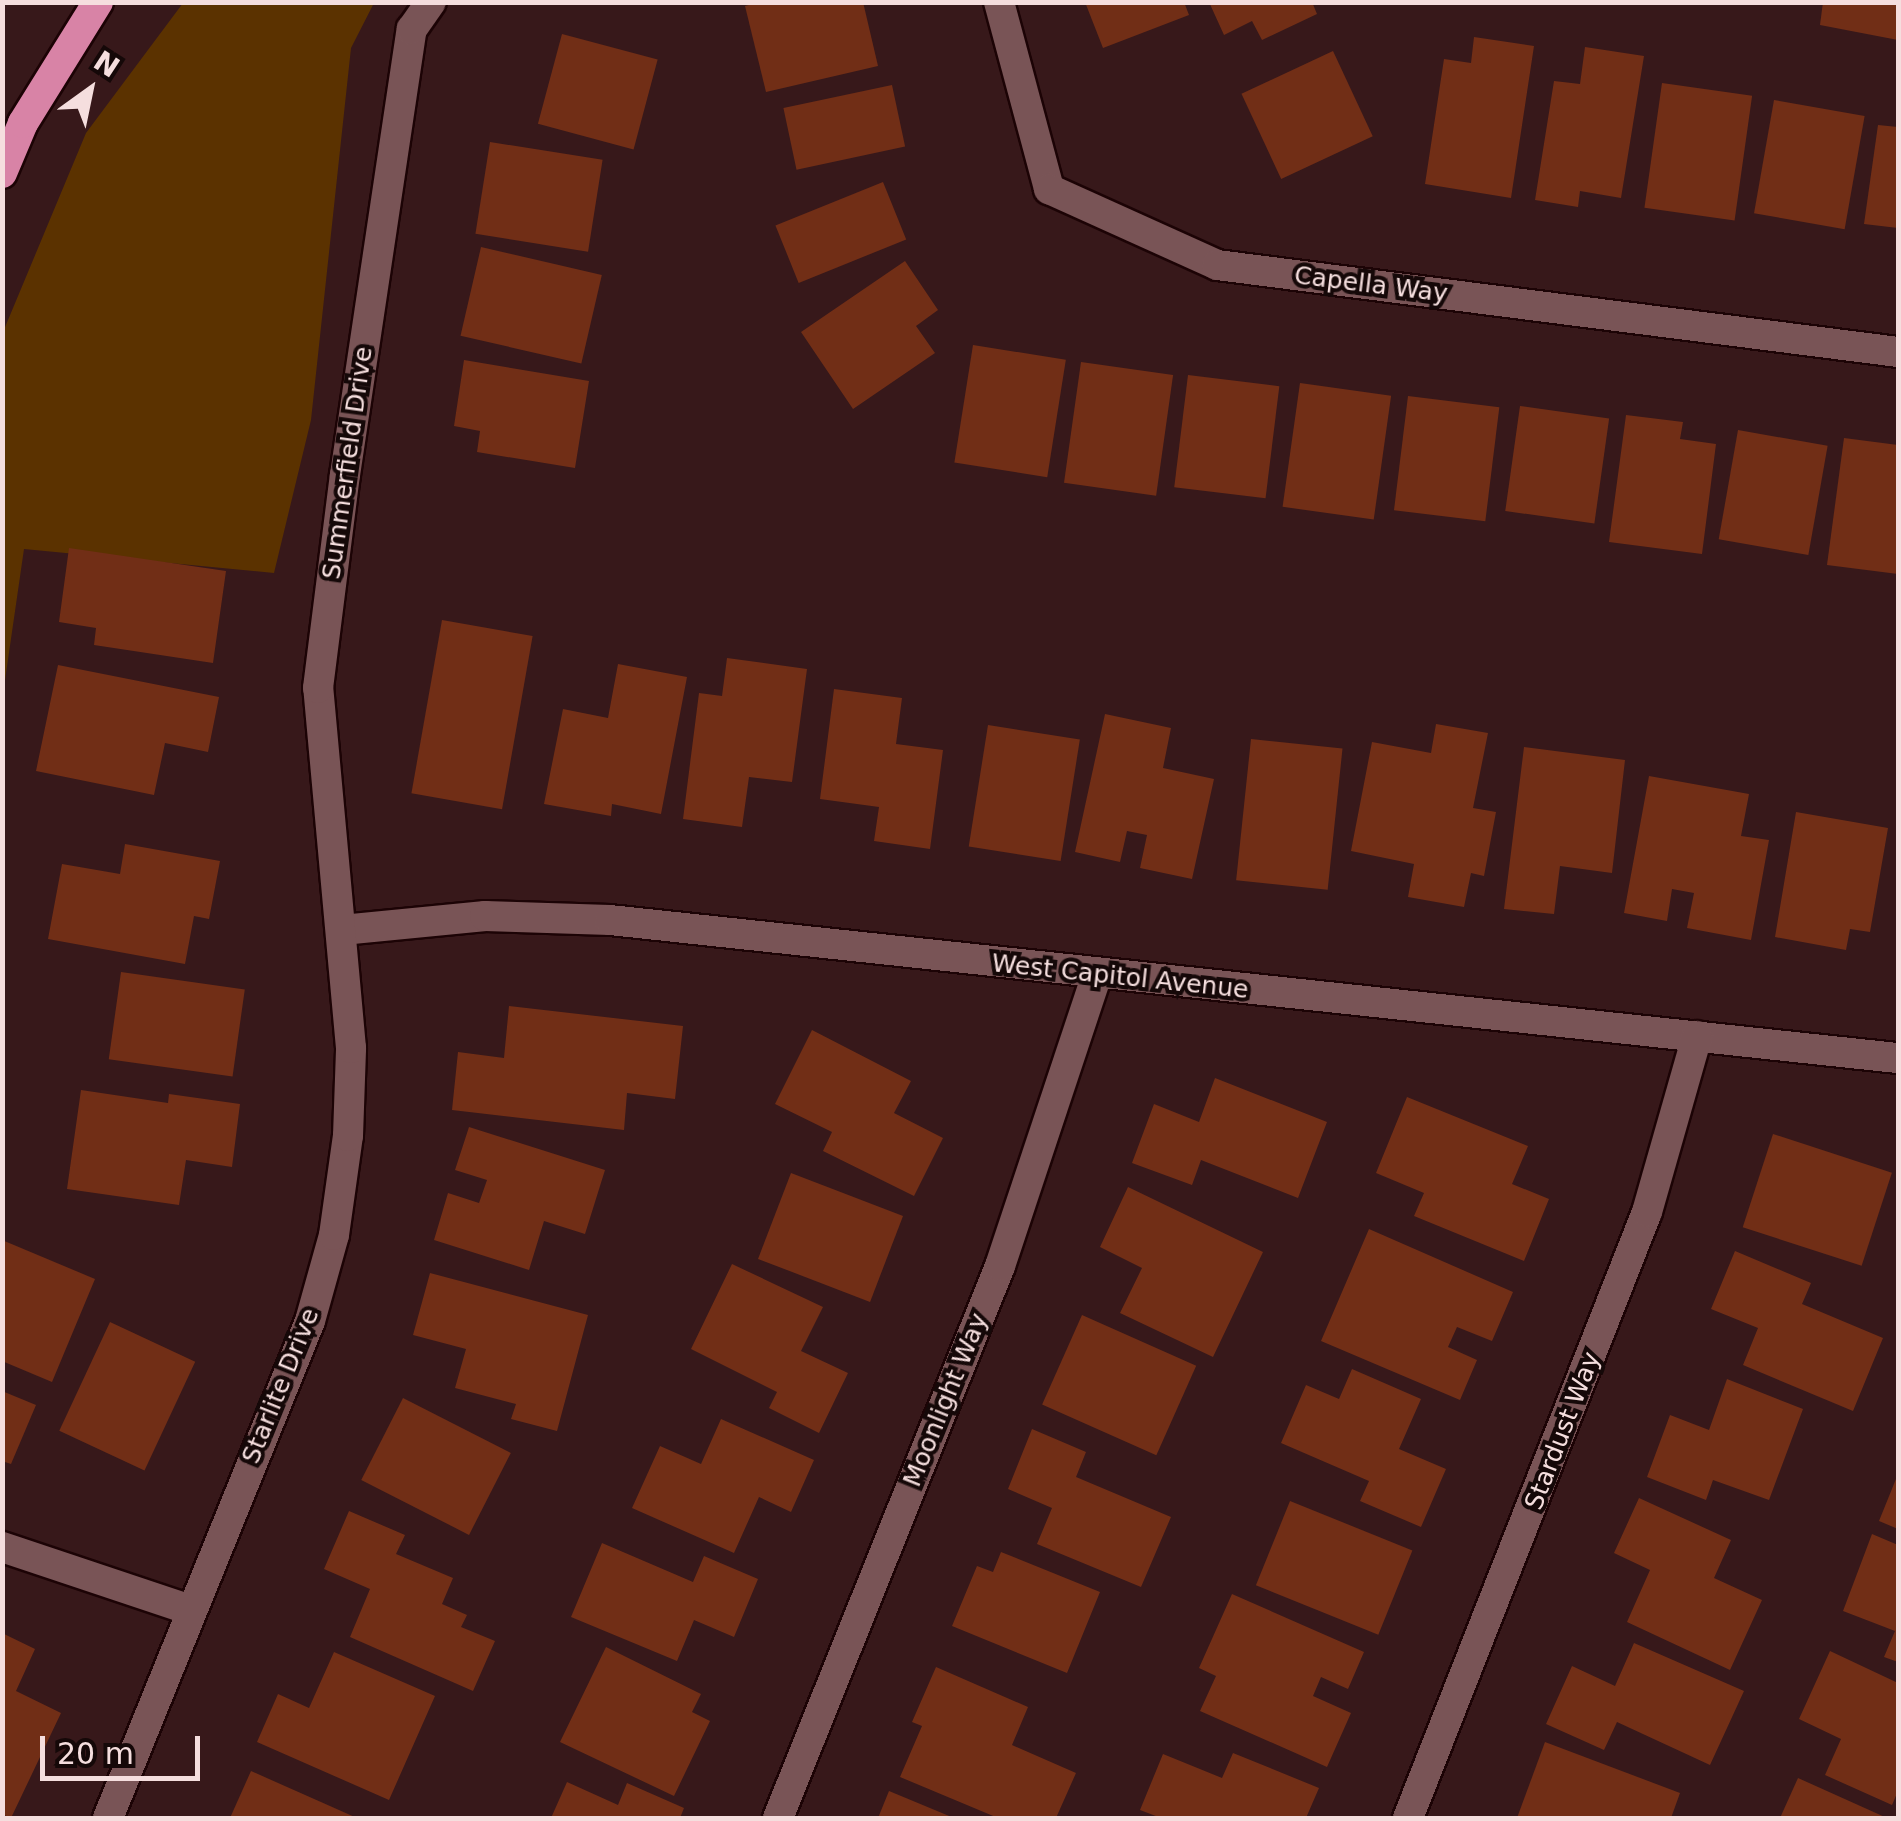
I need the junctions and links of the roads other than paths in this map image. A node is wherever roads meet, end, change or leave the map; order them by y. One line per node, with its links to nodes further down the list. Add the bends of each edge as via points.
1 (98, 2): 4 (highway, via 23,123)
2 (431, 2): 6 (street, Summerfield Drive, via 412,29 318,688)
3 (998, 2): 5 (street, Capella Way, via 1049,189 1218,265)
4 (2, 173)
5 (1898, 352)
6 (342, 930): 7 (street, West Capitol Avenue, via 485,916 610,920); 11 (street, Starlite Drive, via 352,1048 334,1235 310,1321)
7 (1097, 975): 8 (street, West Capitol Avenue); 13 (street, Moonlight Way, via 1000,1266)
8 (1697, 1036): 9 (street, West Capitol Avenue); 14 (street, Stardust Way, via 1648,1212)
9 (1898, 1058)
10 (2, 1547): 11 (street)
11 (190, 1610): 12 (street, Starlite Drive)
12 (108, 1818)
13 (778, 1818)
14 (1408, 1818)

